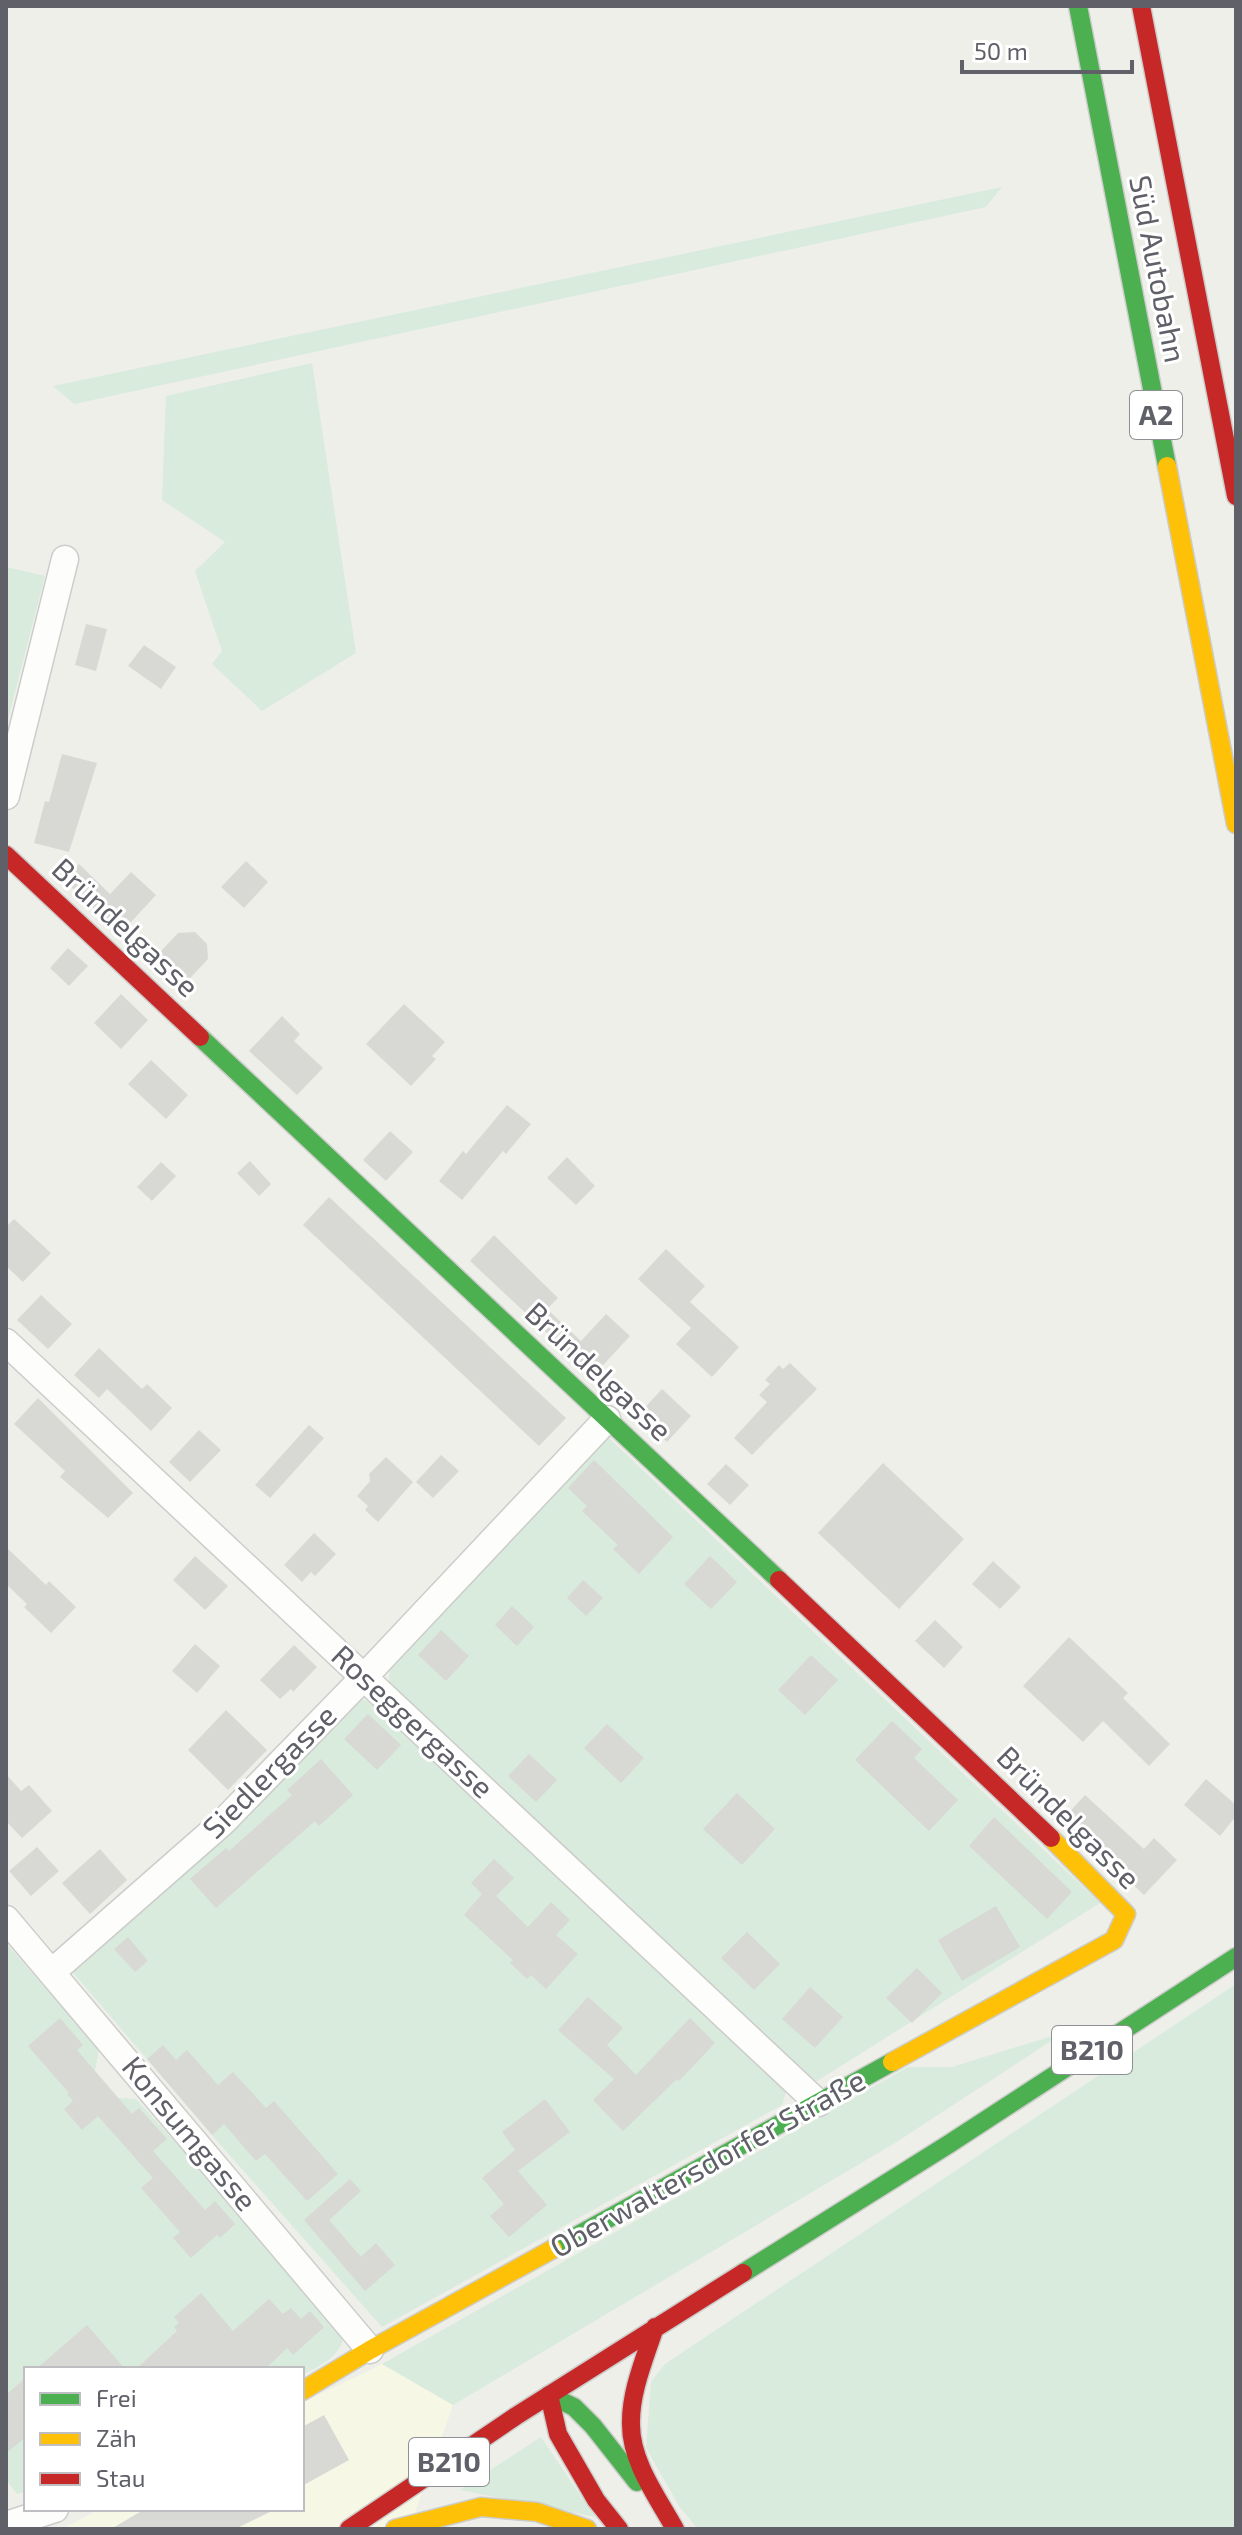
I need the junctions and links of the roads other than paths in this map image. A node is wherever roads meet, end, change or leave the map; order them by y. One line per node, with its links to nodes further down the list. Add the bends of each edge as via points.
1 (1078, 6): 6 (main road, Süd Autobahn / A2)
2 (1141, 6): 3 (main road, Süd Autobahn / A2)
3 (1236, 496)
4 (65, 559): 5 (street)
5 (6, 796)
6 (1236, 824)
7 (6, 855): 9 (main road, Bründelgasse)
8 (6, 1342): 10 (street, Roseggergasse)
9 (607, 1419): 10 (street, Siedlergasse); 12 (main road, Bründelgasse, via 1116,1903 1126,1914)
10 (364, 1677): 14 (street, Siedlergasse, via 223,1822); 15 (street, Roseggergasse)
11 (6, 1919): 14 (street, Konsumgasse)
12 (1114, 1940): 15 (main road, Oberwaltersdorfer Straße)
13 (1236, 1957): 16 (main road, B210)
14 (52, 1972): 17 (street, Konsumgasse)
15 (818, 2103): 17 (main road, Oberwaltersdorfer Straße)
16 (655, 2327): 19 (main road, B210); 26 (main road, via 634,2394 631,2435)
17 (370, 2350): 18 (main road, Oberwaltersdorfer Straße)
18 (304, 2390)
19 (549, 2395): 22 (main road, B210); 25 (main road, via 558,2434); 26 (main road, via 574,2407 593,2426)
20 (48, 2511): 21 (street)
21 (6, 2524)
22 (349, 2529)
23 (395, 2529): 24 (main road, via 481,2507 537,2512)
24 (587, 2529)
25 (619, 2529)
26 (674, 2529)

